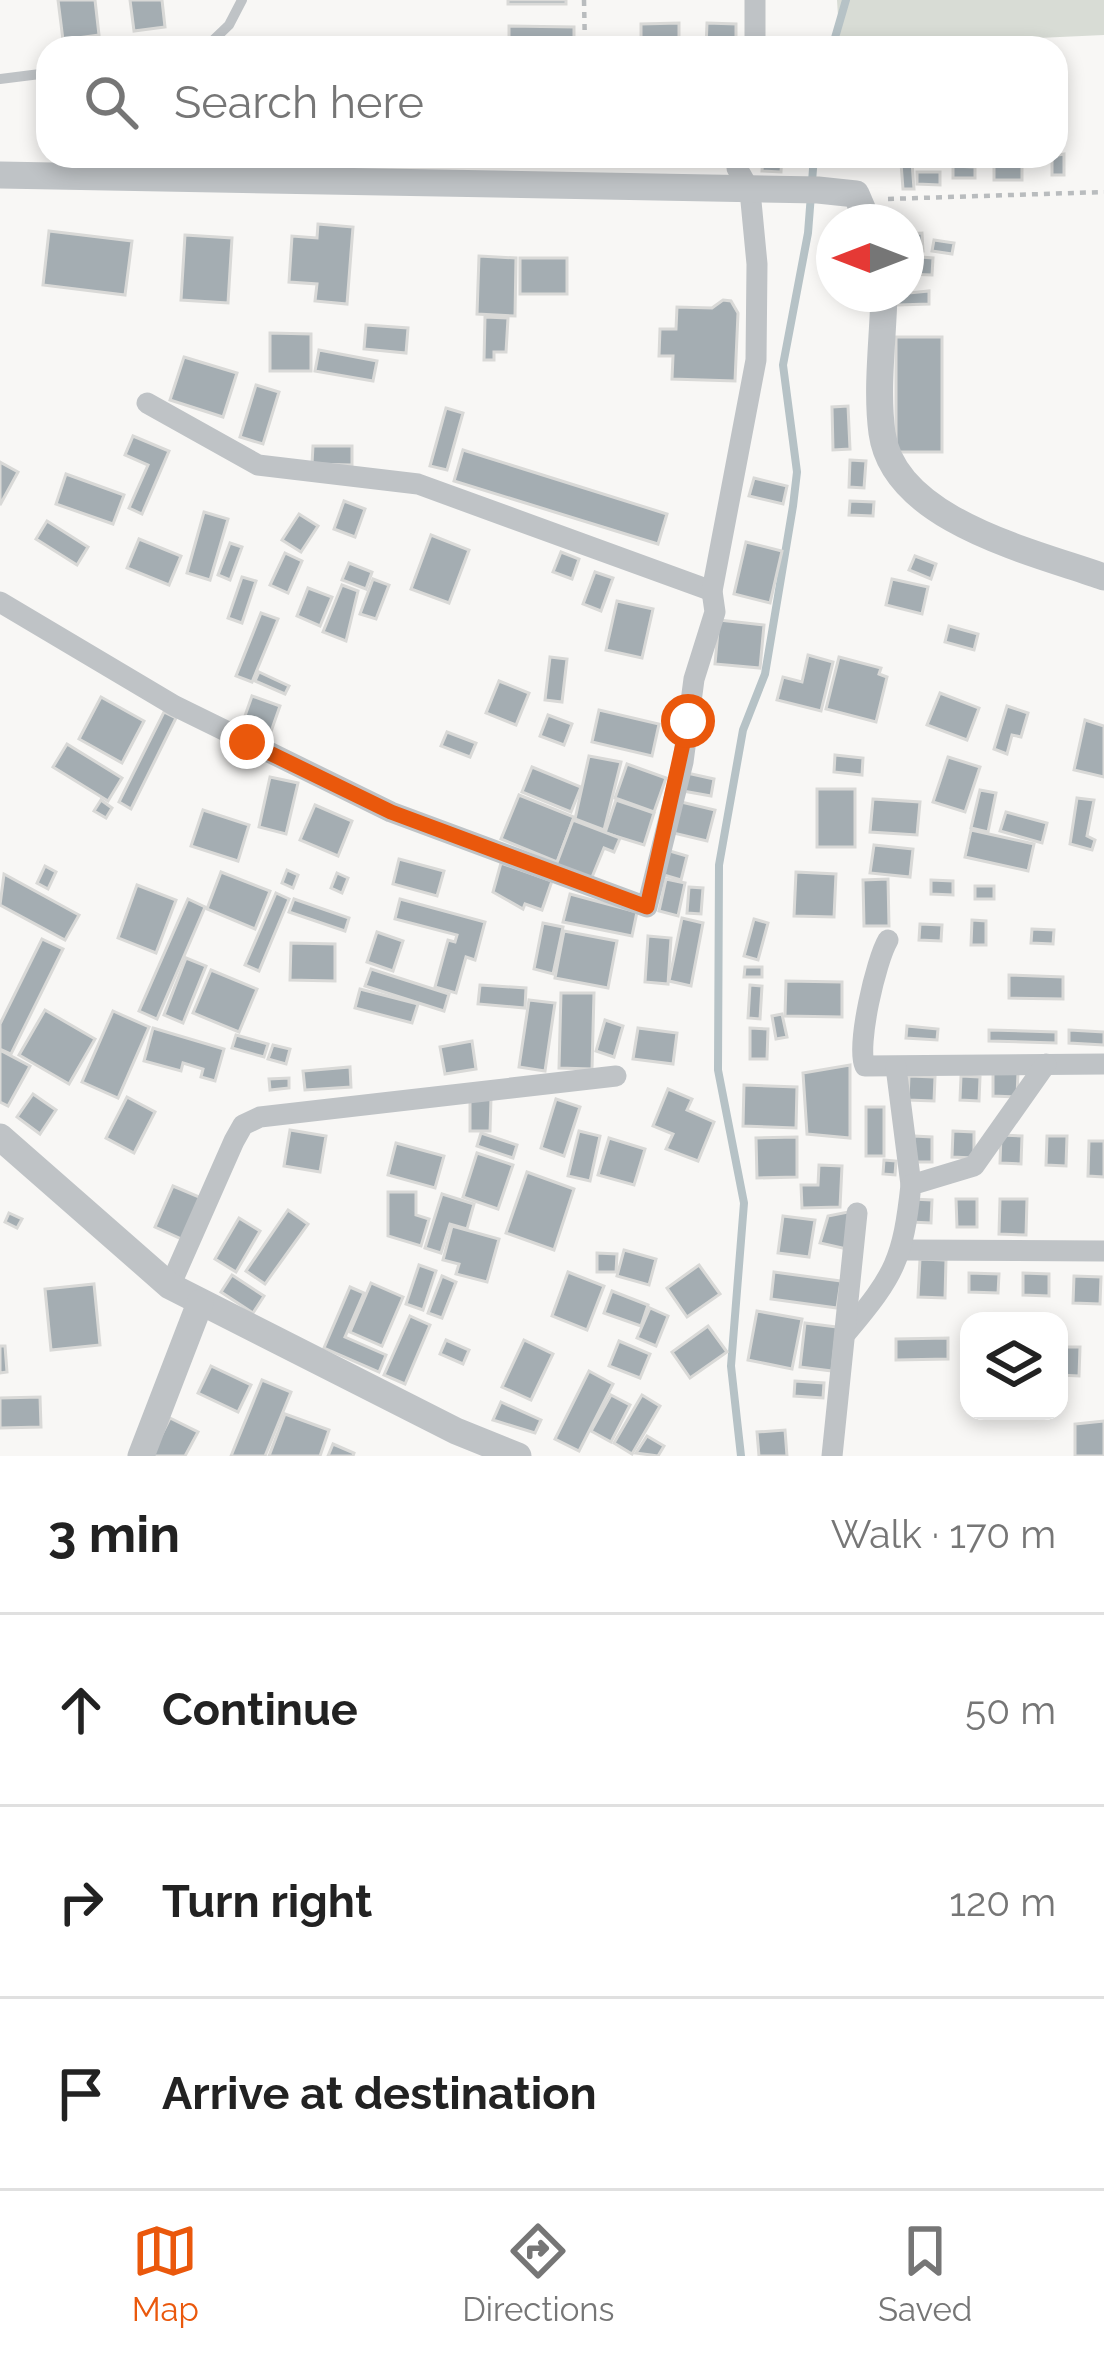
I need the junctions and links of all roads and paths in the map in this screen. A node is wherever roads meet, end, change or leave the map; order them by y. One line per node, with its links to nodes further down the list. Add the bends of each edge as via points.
1 (242, 0): 4 (lane)
2 (584, 0): 5 (path)
3 (755, 0): 6 (street)
4 (218, 36)
5 (584, 36)
6 (755, 36)
7 (36, 74): 8 (lane)
8 (0, 79)
9 (737, 168): 11 (street)
10 (0, 175): 11 (street)
11 (758, 190): 13 (street); 18 (street, via 756,360)
12 (1104, 193): 13 (path, via 901,200)
13 (856, 194): 14 (street)
14 (860, 204)
15 (884, 312): 17 (street, via 882,437 907,482 942,518)
16 (147, 404): 18 (street, via 258,465 418,484)
17 (1104, 577)
18 (712, 591): 19 (street, via 716,612 694,679 647,907 391,812 175,706)
19 (0, 602)
20 (888, 940): 23 (street, via 861,1059)
21 (1046, 1064): 22 (street); 23 (street); 26 (street, via 974,1166)
22 (1104, 1064)
23 (896, 1067): 26 (street)
24 (616, 1076): 30 (street, via 243,1125)
25 (0, 1137): 30 (street)
26 (911, 1185): 28 (street)
27 (857, 1213): 32 (street)
28 (904, 1250): 29 (street); 32 (street)
29 (1104, 1251)
30 (170, 1286): 31 (street)
31 (200, 1303): 33 (street); 34 (street)
32 (847, 1332): 35 (street)
33 (140, 1456)
34 (518, 1456)
35 (832, 1456)

